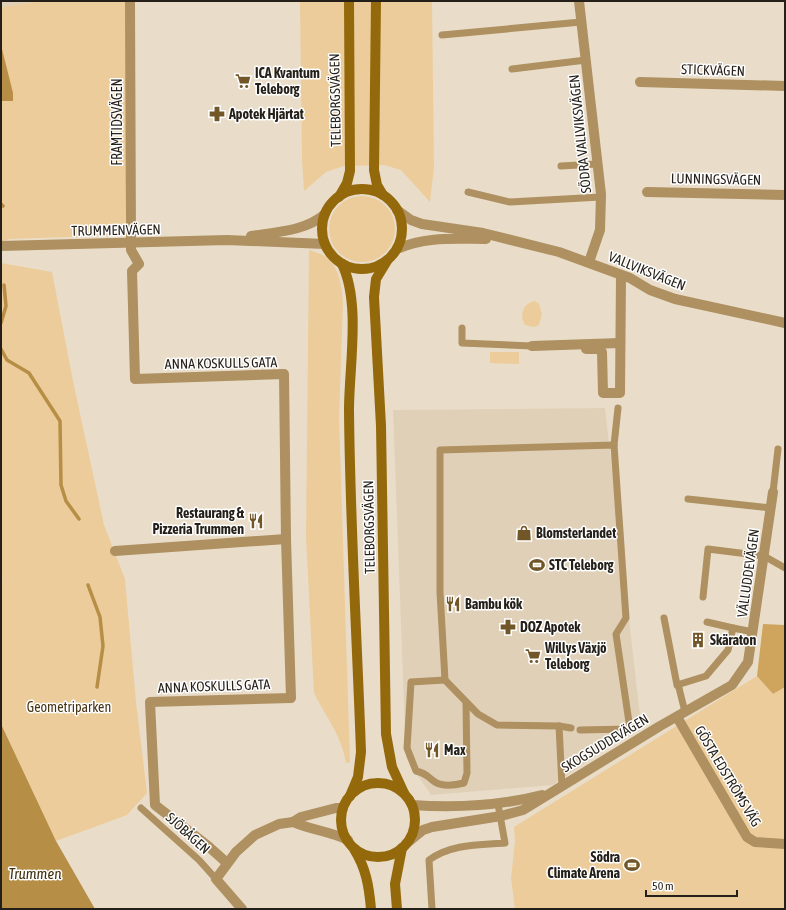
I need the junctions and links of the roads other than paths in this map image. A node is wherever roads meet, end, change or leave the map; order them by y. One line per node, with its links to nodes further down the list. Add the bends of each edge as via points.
1 (130, 1): 23 (street, FRAMTIDSVÄGEN)
2 (349, 1): 17 (main road, TELEBORGSVÄGEN, via 350,171)
3 (376, 1): 15 (main road, via 374,170)
4 (579, 1): 5 (street, SÖDRA VALLVIKSVÄGEN)
5 (581, 22): 6 (lane); 7 (street, SÖDRA VALLVIKSVÄGEN)
6 (442, 35)
7 (586, 60): 8 (lane); 11 (street, SÖDRA VALLVIKSVÄGEN)
8 (512, 69)
9 (640, 82): 10 (street, STICKVÄGEN)
10 (785, 86)
11 (597, 164): 12 (lane); 18 (street, SÖDRA VALLVIKSVÄGEN)
12 (561, 166)
13 (468, 192): 18 (lane, via 510,202)
14 (647, 192): 16 (street, LUNNINGSVÄGEN)
15 (382, 195): 17 (main road, via 361,190); 19 (main road)
16 (785, 195)
17 (339, 197): 20 (main road)
18 (601, 197): 28 (street, SÖDRA VALLVIKSVÄGEN, via 600,230)
19 (397, 210): 21 (street, VALLVIKSVÄGEN, via 422,224); 26 (main road, via 402,229)
20 (325, 214): 22 (street, TRUMMENVÄGEN, via 318,221 306,226); 24 (main road, via 322,229)
21 (500, 238): 26 (street, VALLVIKSVÄGEN, via 435,240 406,244); 28 (street, VALLVIKSVÄGEN)
22 (227, 240): 23 (street, TRUMMENVÄGEN); 24 (street, TRUMMENVÄGEN)
23 (131, 244): 25 (street, TRUMMENVÄGEN); 42 (street, ANNA KOSKULLS GATA, via 131,250 139,264 132,271 135,379 284,374)
24 (325, 244): 29 (main road)
25 (2, 245)
26 (397, 249): 27 (main road)
27 (387, 261): 29 (main road, via 365,269); 61 (main road, TELEBORGSVÄGEN, via 376,279 374,297 381,426 386,734 392,767)
28 (589, 262): 30 (street, VALLVIKSVÄGEN)
29 (342, 264): 63 (main road, TELEBORGSVÄGEN, via 351,290 349,408 352,552 361,752 358,777)
30 (621, 276): 31 (street, VALLVIKSVÄGEN, via 675,299); 33 (street)
31 (785, 323)
32 (462, 328): 34 (lane, via 462,343)
33 (620, 343): 34 (street); 35 (street, via 620,393 603,393 602,352 598,349)
34 (532, 346)
35 (586, 349)
36 (618, 408): 37 (lane)
37 (614, 445): 51 (lane, via 440,450 440,592); 57 (lane, via 626,618 616,634)
38 (778, 449): 39 (lane)
39 (774, 492): 41 (street, VÄLLUDDEVÄGEN)
40 (688, 499): 41 (lane)
41 (771, 508): 44 (street, VÄLLUDDEVÄGEN)
42 (286, 539): 43 (street); 73 (street, ANNA KOSKULLS GATA, via 291,698 150,702 155,805)
43 (115, 551)
44 (764, 556): 45 (lane); 46 (lane, via 708,549); 50 (street, VÄLLUDDEVÄGEN)
45 (785, 568)
46 (703, 597)
47 (664, 618): 52 (lane)
48 (707, 622): 49 (lane)
49 (733, 628): 50 (lane); 52 (lane, via 728,650 706,676)
50 (753, 632): 54 (street, VÄLLUDDEVÄGEN, via 748,662 732,685)
51 (446, 680): 53 (lane); 53 (lane, via 411,682 409,701 407,748 416,771 428,774 436,783 454,786 464,783 467,773)
52 (678, 684): 54 (lane)
53 (466, 703): 55 (lane, via 478,714 497,725)
54 (681, 715): 59 (street, SKOGSUDDEVÄGEN); 71 (street, GÖSTA EDSTRÖMS VÄG, via 747,837 755,842)
55 (559, 726): 56 (lane); 60 (lane)
56 (571, 728)
57 (630, 729): 58 (lane); 59 (lane)
58 (580, 730)
59 (640, 738): 60 (street, SKOGSUDDEVÄGEN)
60 (562, 786): 62 (street, SKOGSUDDEVÄGEN)
61 (404, 793): 63 (main road, via 391,785 376,783 362,787); 65 (main road)
62 (548, 794): 64 (street, SKOGSUDDEVÄGEN); 68 (street, SKOGSUDDEVÄGEN, via 523,810)
63 (350, 796): 67 (main road)
64 (498, 804): 65 (street, SKOGSUDDEVÄGEN, via 454,807); 68 (lane)
65 (412, 805): 72 (main road, via 415,822 413,834)
66 (141, 808): 74 (lane, SJÖBÅGEN, via 199,860)
67 (343, 808): 69 (street, via 301,817); 70 (main road, via 342,828)
68 (501, 816): 72 (street, SKOGSUDDEVÄGEN, via 432,827 423,830); 78 (lane, via 505,843 458,847 441,852 429,860)
69 (293, 822): 70 (street, via 332,833); 73 (street, via 279,824 255,835)
70 (350, 843): 72 (main road, via 362,853 380,857 392,854); 76 (main road, via 365,869)
71 (785, 844)
72 (404, 846): 77 (main road, via 395,884)
73 (227, 863): 74 (street)
74 (216, 879): 75 (street, SJÖBÅGEN)
75 (242, 909)
76 (370, 909)
77 (397, 909)
78 (432, 909)

